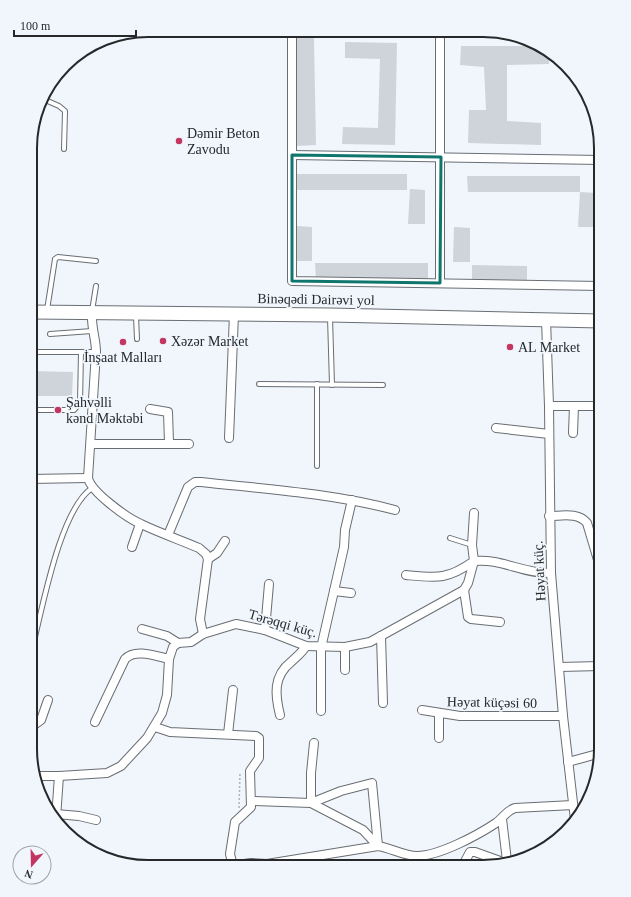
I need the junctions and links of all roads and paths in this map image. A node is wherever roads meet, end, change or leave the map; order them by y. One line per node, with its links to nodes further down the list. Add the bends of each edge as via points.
1 (292, 37): 5 (street)
2 (440, 37): 6 (street)
3 (48, 101): 4 (lane, via 65,111)
4 (64, 149)
5 (292, 155): 6 (street); 9 (street, via 292,280)
6 (440, 157): 7 (street); 9 (street)
7 (594, 160)
8 (96, 261): 13 (lane, via 58,257 55,259)
9 (440, 282): 11 (street)
10 (96, 286): 14 (lane)
11 (594, 286)
12 (37, 312): 13 (main road, Binəqədi Dairəvi yol)
13 (46, 312): 14 (main road, Binəqədi Dairəvi yol)
14 (92, 312): 15 (main road, Binəqədi Dairəvi yol); 20 (street)
15 (136, 313): 16 (main road, Binəqədi Dairəvi yol); 22 (lane)
16 (234, 314): 17 (main road, Binəqədi Dairəvi yol); 38 (street)
17 (330, 315): 18 (main road, Binəqədi Dairəvi yol); 28 (lane)
18 (546, 319): 19 (main road, Binəqədi Dairəvi yol); 30 (street, Həyat küç.)
19 (594, 321)
20 (92, 331): 21 (lane); 25 (street)
21 (50, 334)
22 (137, 339)
23 (37, 352): 24 (lane)
24 (81, 352): 25 (lane); 34 (lane, via 80,403 77,407 74,410)
25 (96, 352): 40 (street)
26 (259, 384): 27 (lane)
27 (317, 384): 28 (lane); 42 (lane)
28 (332, 385): 29 (lane)
29 (383, 385)
30 (549, 406): 31 (street); 36 (street, Həyat küç.)
31 (574, 406): 32 (street); 37 (street)
32 (594, 406)
33 (150, 409): 39 (street, via 168,412)
34 (37, 410)
35 (496, 428): 36 (street)
36 (549, 434): 49 (street, Həyat küç.)
37 (574, 434)
38 (229, 438)
39 (169, 443): 40 (street); 41 (street)
40 (90, 444): 43 (street)
41 (189, 444)
42 (317, 466)
43 (88, 478): 44 (street); 45 (street)
44 (37, 479)
45 (92, 488): 50 (street); 67 (lane, via 80,499 61,538)
46 (352, 500): 47 (street); 51 (street, via 195,482 188,487); 63 (street)
47 (395, 510)
48 (474, 513): 54 (street)
49 (549, 516): 55 (street, via 583,518); 59 (street, Həyat küç.)
50 (140, 524): 51 (street); 56 (street)
51 (168, 535): 57 (street, via 199,548)
52 (450, 538): 54 (lane)
53 (225, 542): 57 (street, via 217,553)
54 (472, 545): 58 (street)
55 (594, 546)
56 (132, 547)
57 (208, 559): 69 (street, via 200,619)
58 (474, 561): 59 (street, via 496,562 536,573); 60 (street, via 442,578); 62 (street)
59 (551, 573): 77 (street, Həyat küç.)
60 (406, 575)
61 (269, 584): 68 (street)
62 (464, 590): 65 (street, via 468,617); 70 (street, Tərəqqi küç.)
63 (334, 591): 64 (street); 74 (street)
64 (350, 593)
65 (500, 622)
66 (142, 629): 71 (street, via 167,636)
67 (37, 630)
68 (265, 630): 69 (street, Tərəqqi küç., via 236,624); 72 (street, Tərəqqi küç.)
69 (203, 634): 71 (street, Tərəqqi küç., via 191,642)
70 (381, 636): 73 (street, Tərəqqi küç., via 370,642); 81 (street)
71 (178, 643): 75 (street, via 173,647)
72 (306, 646): 74 (street, Tərəqqi küç.); 85 (street, via 300,655 282,670 277,681 276,699)
73 (345, 647): 74 (street, Tərəqqi küç.); 78 (street)
74 (321, 648): 83 (street)
75 (169, 659): 87 (street, via 137,653 128,656); 89 (street, via 165,704)
76 (594, 666): 77 (street)
77 (559, 667): 86 (street, Həyat küç.)
78 (345, 670)
79 (233, 690): 90 (street)
80 (48, 700): 88 (street, via 41,720)
81 (383, 703)
82 (422, 710): 84 (street, Həyat küçəsi 60)
83 (321, 711)
84 (440, 714): 86 (street, Həyat küçəsi 60, via 495,717); 91 (street)
85 (280, 715)
86 (563, 716): 94 (street, Həyat küç.)
87 (95, 722)
88 (37, 723)
89 (154, 727): 90 (street, via 170,732); 97 (street, via 121,766 112,771)
90 (228, 734): 98 (street, via 259,738 258,758 251,768)
91 (439, 738)
92 (314, 743): 99 (street)
93 (594, 755): 94 (street)
94 (568, 762): 100 (street, Həyat küç.)
95 (240, 772): 103 (path, via 238,805)
96 (41, 776): 97 (street)
97 (59, 776): 101 (street)
98 (251, 801): 99 (street); 103 (street, via 250,807)
99 (311, 803): 107 (street, via 363,830); 107 (street, via 341,791 372,784)
100 (573, 805): 102 (street, Həyat küç.); 105 (street, via 515,808 508,811)
101 (56, 811)
102 (574, 812)
103 (241, 815): 110 (street, via 235,822 230,854)
104 (60, 816): 106 (street, via 79,816)
105 (502, 819): 107 (street, via 470,839 422,856); 108 (street)
106 (96, 820)
107 (378, 846): 111 (street)
108 (507, 857)
109 (495, 859): 112 (street, via 470,852)
110 (232, 860)
111 (292, 860)
112 (466, 860)

